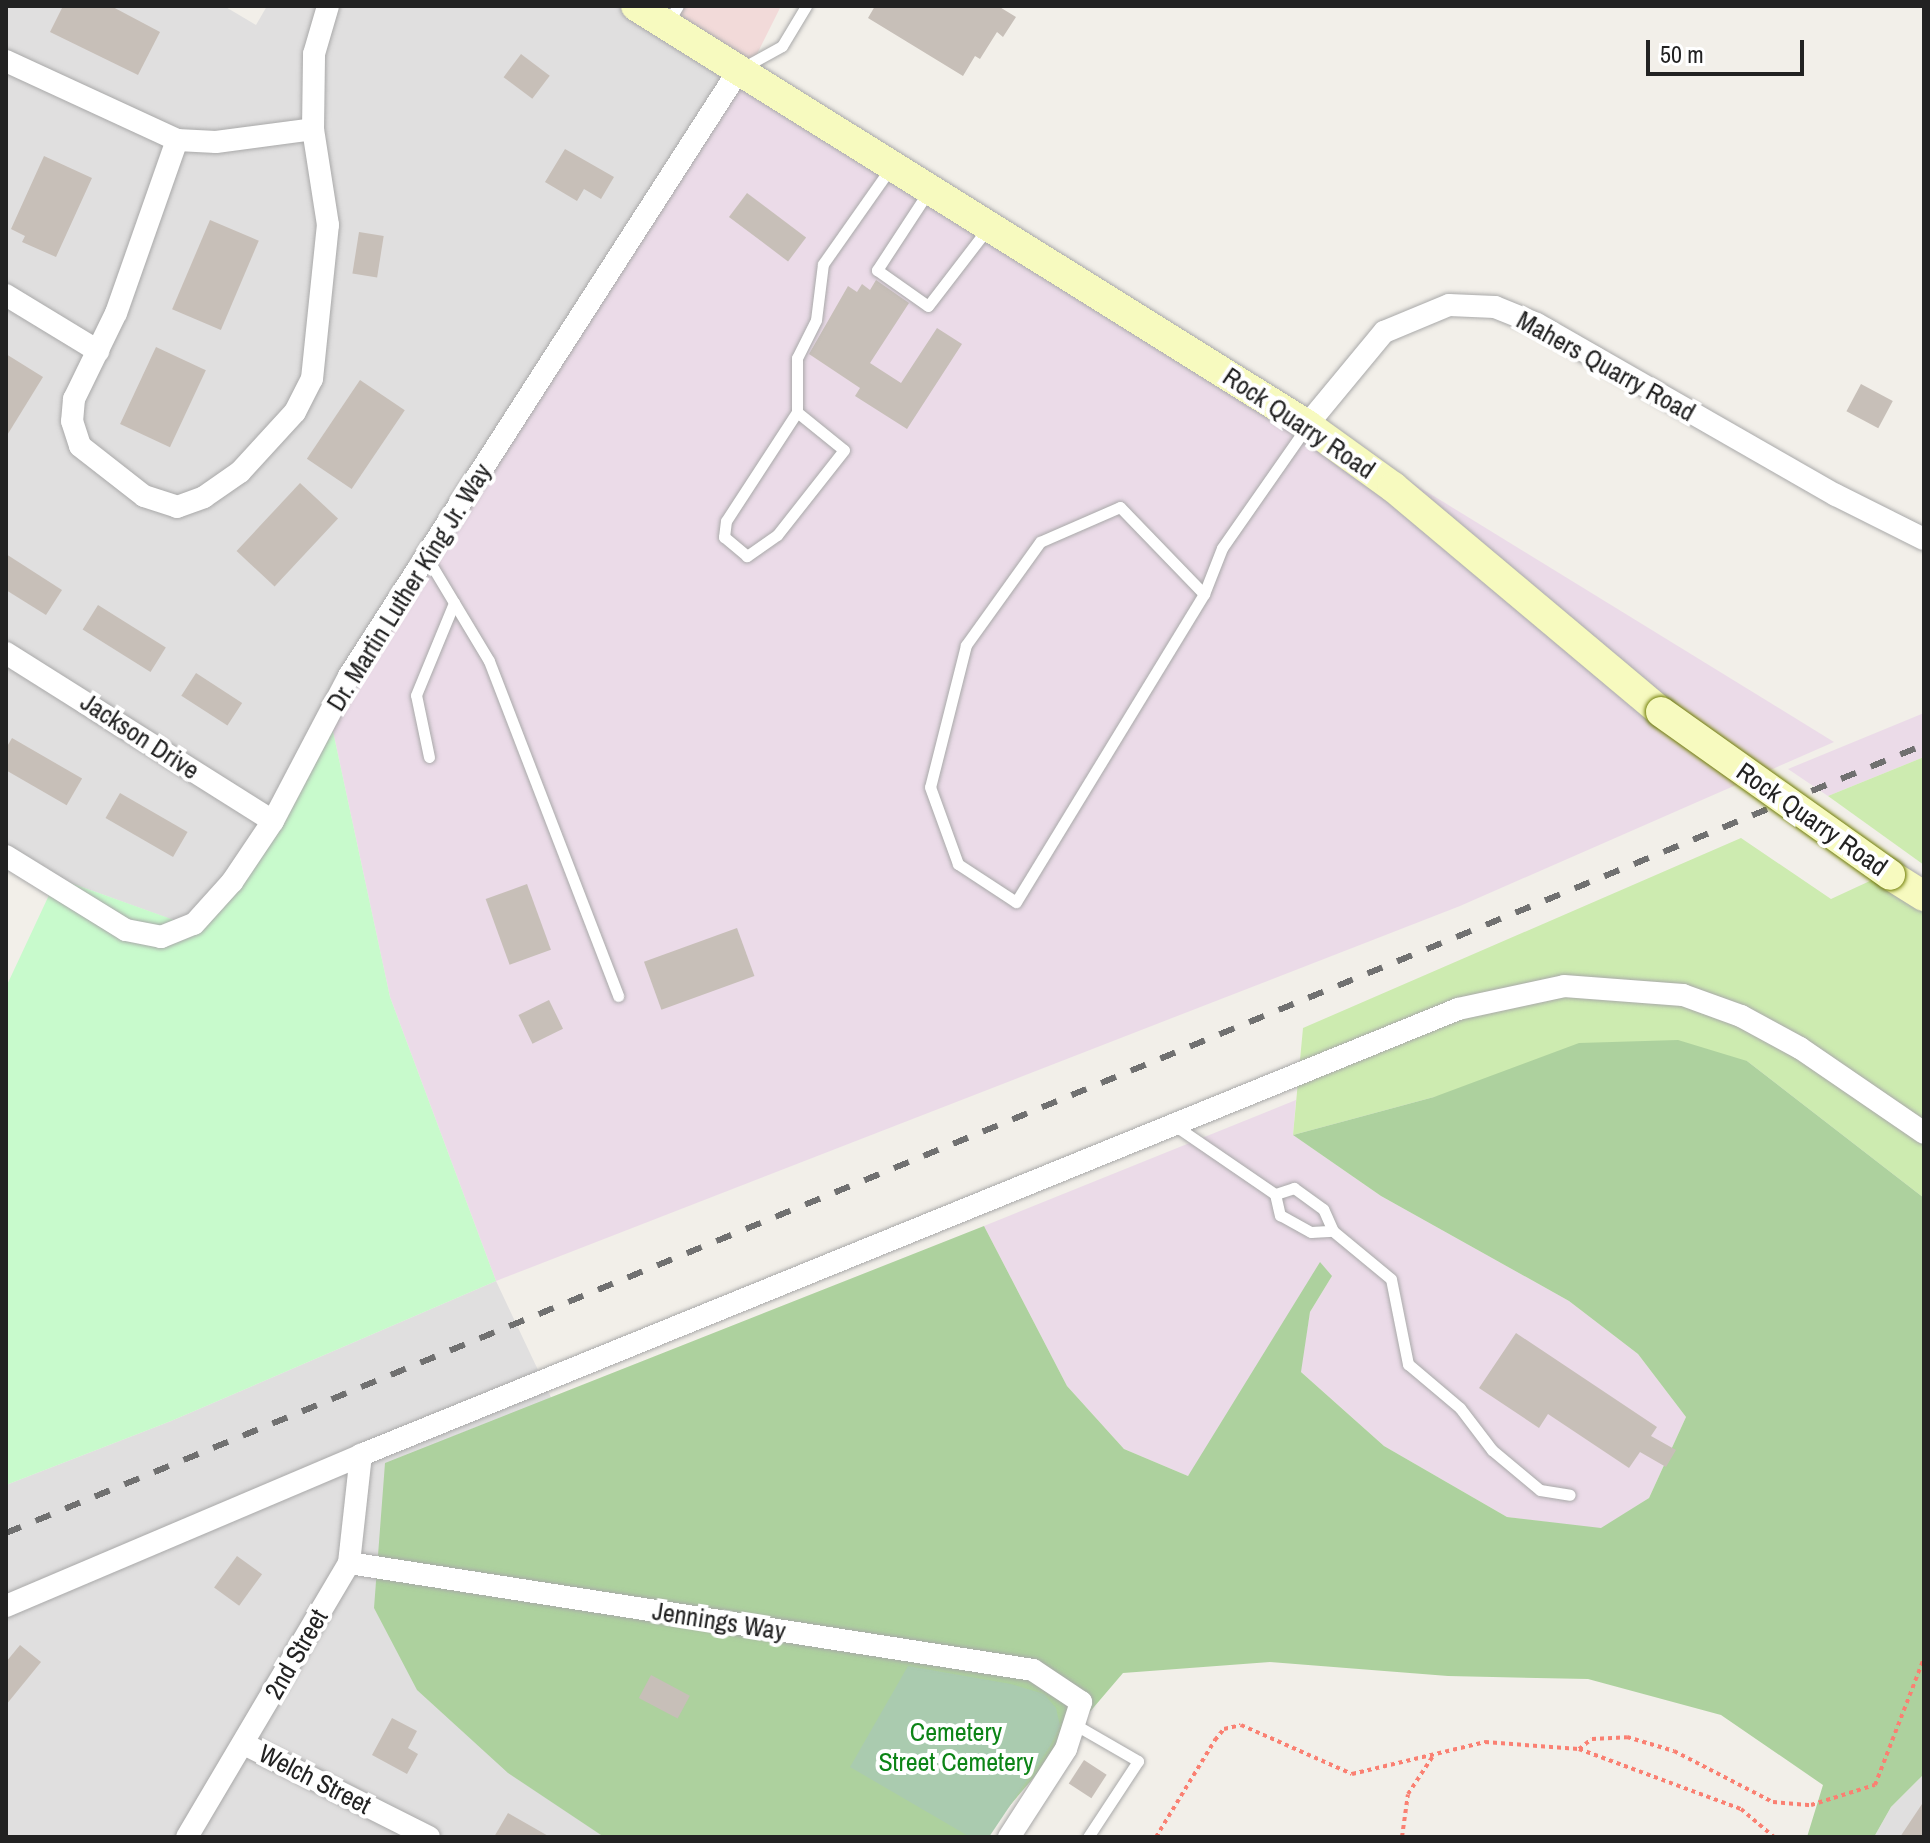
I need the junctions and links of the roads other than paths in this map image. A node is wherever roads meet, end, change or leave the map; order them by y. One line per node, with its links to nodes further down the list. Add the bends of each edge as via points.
1 (328, 6): 7 (street, via 314,54)
2 (636, 6): 4 (street, Rock Quarry Road)
3 (806, 6): 6 (lane, via 782,46)
4 (672, 16): 6 (street, Rock Quarry Road)
5 (6, 61): 8 (street)
6 (739, 70): 9 (street, Rock Quarry Road); 17 (street, Dr. Martin Luther King Jr. Way)
7 (313, 129): 8 (street, via 216,142); 13 (street, via 328,225 312,379 295,412 240,472 204,497 177,507 144,496 80,446 72,421 74,399)
8 (177, 140): 13 (street)
9 (893, 166): 10 (street, Rock Quarry Road); 14 (lane, via 823,264 816,320 797,358)
10 (930, 189): 11 (street, Rock Quarry Road); 11 (lane, via 877,270 928,306)
11 (990, 226): 15 (street, Rock Quarry Road)
12 (6, 295): 13 (street)
13 (98, 351)
14 (797, 412): 14 (lane, via 726,521 724,537 747,556 777,535 844,450)
15 (1307, 425): 16 (street, Mahers Quarry Road, via 1384,332 1449,305 1495,307 1537,324 1836,495); 18 (lane, via 1222,548); 24 (street, Rock Quarry Road, bridge, via 1393,487 1661,712)
16 (1924, 539)
17 (426, 556): 19 (lane); 22 (street, Dr. Martin Luther King Jr. Way, via 349,676)
18 (1204, 594): 18 (lane, via 1016,902 958,864 930,787 966,645 1040,542 1120,507)
19 (454, 603): 21 (lane, via 416,695); 25 (lane, via 489,661)
20 (6, 653): 22 (street, Jackson Drive)
21 (429, 757)
22 (273, 821): 23 (street, Dr. Martin Luther King Jr. Way, via 232,882 194,924 161,937 126,930 84,909)
23 (6, 856)
24 (1924, 896)
25 (618, 996)
26 (1177, 1127): 27 (street, via 1458,1009 1564,986 1683,995 1741,1016 1800,1048); 28 (lane); 30 (street)
27 (1924, 1133)
28 (1275, 1194): 29 (lane, via 1280,1215 1311,1232); 29 (lane, via 1294,1188 1323,1209)
29 (1333, 1231): 31 (lane, via 1391,1279 1408,1364 1460,1408 1492,1450 1540,1490)
30 (361, 1455): 32 (street, 2nd Street); 33 (street)
31 (1570, 1495)
32 (349, 1563): 34 (street, Jennings Way, via 1033,1670 1081,1702); 35 (street, 2nd Street)
33 (6, 1606)
34 (1074, 1724): 38 (street, via 1066,1749); 39 (lane, via 1138,1761)
35 (244, 1744): 36 (street, 2nd Street); 37 (street, Welch Street)
36 (187, 1837)
37 (429, 1837)
38 (1009, 1837)
39 (1088, 1837)

